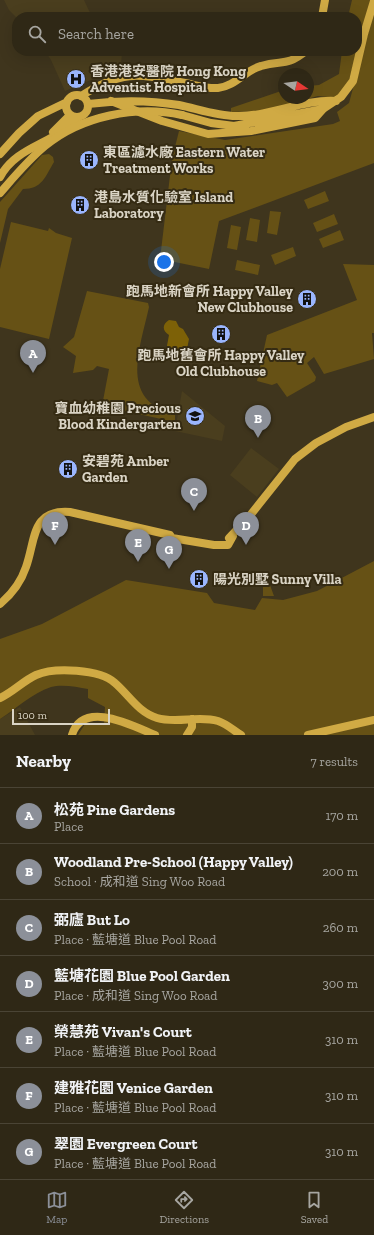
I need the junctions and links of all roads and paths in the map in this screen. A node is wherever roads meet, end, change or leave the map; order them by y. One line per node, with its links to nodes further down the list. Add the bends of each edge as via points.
1 (325, 0): 3 (main road)
2 (374, 2): 4 (main road)
3 (323, 12)
4 (362, 43)
5 (298, 56): 7 (main road, via 287,63 259,66 234,83 219,88 140,74 116,78 98,85)
6 (359, 56): 10 (main road, via 353,81 348,90)
7 (85, 100): 9 (main road); 11 (main road, via 88,110); 11 (main road, via 73,96)
8 (112, 101): 9 (main road); 10 (main road, via 164,103 235,116 262,114 320,100); 10 (main road, via 174,125 208,134 236,134 302,122 315,118)
9 (101, 102): 11 (main road)
10 (329, 105): 14 (main road, bridge, via 234,126 156,111 135,111 94,121 66,132 45,146)
11 (73, 112): 12 (main road, via 38,116 19,132); 13 (main road, via 45,140 18,156)
12 (0, 154)
13 (0, 177)
14 (0, 193)
15 (374, 417): 16 (main road, via 346,426 316,443 295,459 228,544 214,546 182,538 158,536 70,512 50,514 38,525 21,580)
16 (0, 604)
17 (0, 698): 18 (main road, via 38,674 78,671 110,679 139,708 155,717 170,720)
18 (192, 719): 22 (main road, via 192,727); 23 (main road, via 219,722)
19 (374, 720): 24 (main road)
20 (72, 735): 21 (main road, via 81,721 95,716 119,721)
21 (155, 735)
22 (187, 735)
23 (241, 735)
24 (308, 735)

